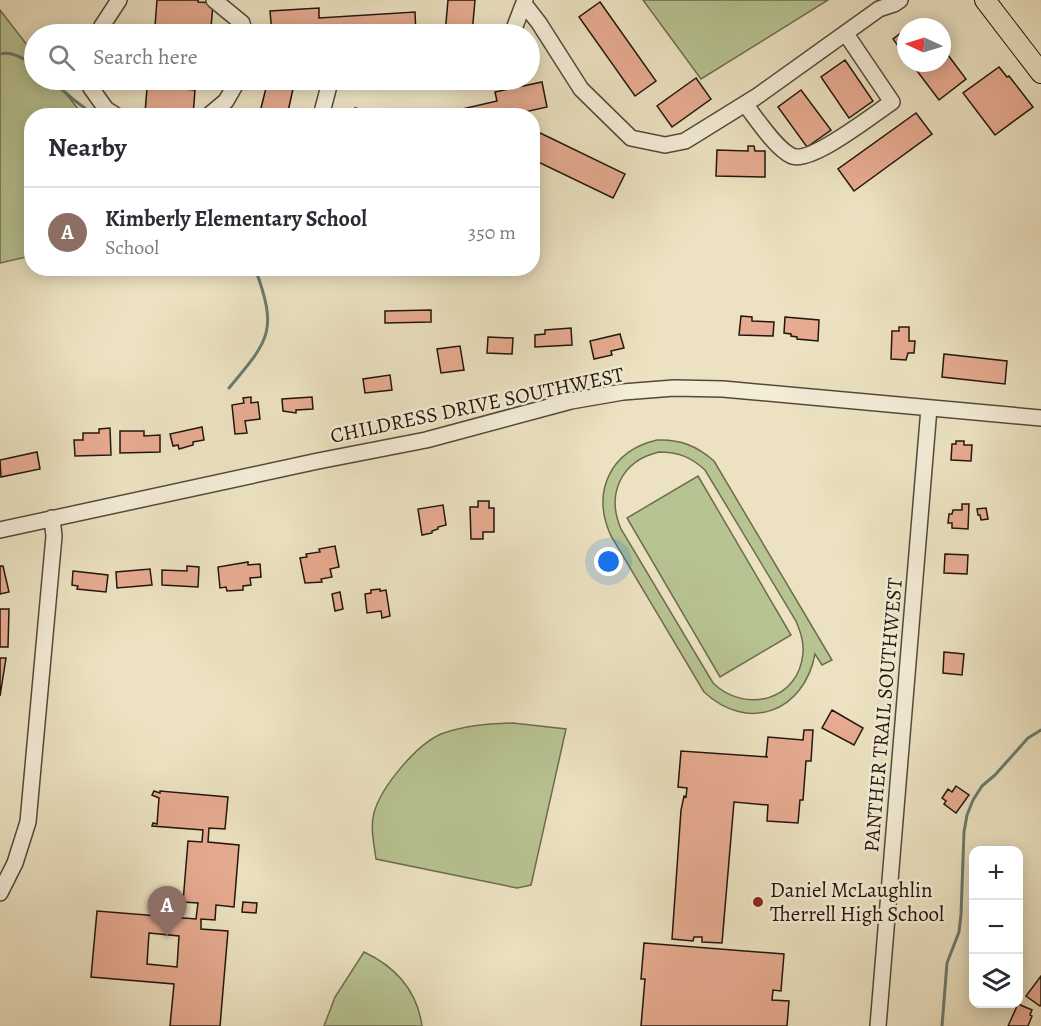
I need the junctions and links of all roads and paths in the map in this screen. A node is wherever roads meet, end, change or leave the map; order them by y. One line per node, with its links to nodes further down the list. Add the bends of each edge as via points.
1 (119, 0): 7 (street)
2 (214, 0): 8 (street)
3 (900, 0): 6 (street)
4 (985, 0): 13 (main road)
5 (525, 3): 9 (street); 10 (street)
6 (881, 4): 12 (street)
7 (103, 24)
8 (242, 24)
9 (516, 24)
10 (540, 24)
11 (540, 25): 17 (street, via 581,89 631,138 665,145 686,141)
12 (846, 34): 17 (street); 17 (street, via 892,102 824,149 805,157 792,156 772,139)
13 (1041, 73)
14 (92, 90): 18 (street)
15 (232, 90): 19 (street)
16 (328, 90): 20 (street)
17 (746, 104)
18 (105, 108)
19 (218, 108)
20 (323, 108)
21 (929, 408): 22 (street, CHILDRESS DRIVE SOUTHWEST); 23 (street, CHILDRESS DRIVE SOUTHWEST, via 723,389 623,392 571,401 426,440); 26 (street, PANTHER TRAIL SOUTHWEST)
22 (1041, 418)
23 (52, 518): 24 (street, CHILDRESS DRIVE SOUTHWEST); 25 (street, via 54,536 28,822)
24 (0, 530)
25 (0, 893)
26 (878, 1026)

